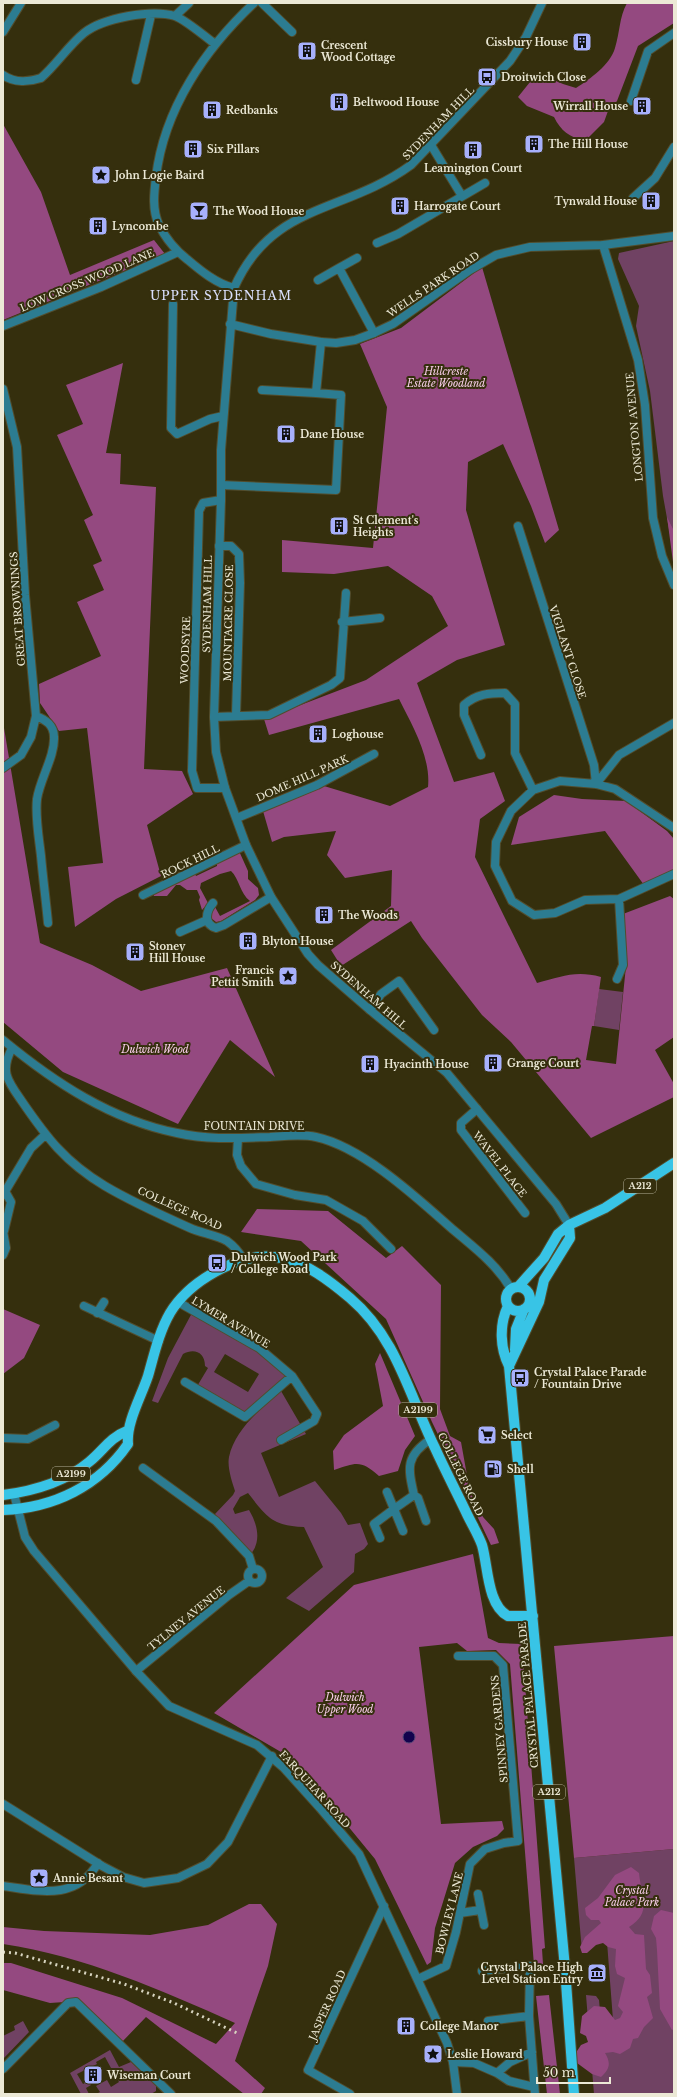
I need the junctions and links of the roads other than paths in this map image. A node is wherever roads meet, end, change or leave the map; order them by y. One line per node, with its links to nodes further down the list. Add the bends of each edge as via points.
1 (21, 3): 8 (street)
2 (189, 3): 7 (street)
3 (254, 3): 11 (street)
4 (262, 3): 9 (street)
5 (542, 3): 15 (street, SYDENHAM HILL, via 526,37 510,61)
6 (152, 15): 7 (street); 12 (street, via 117,18 95,26 83,34 42,78 11,81); 13 (street)
7 (175, 16): 11 (street)
8 (3, 32)
9 (292, 32)
10 (674, 33): 14 (street, via 648,51)
11 (215, 44): 23 (street, via 173,111 158,161 154,194 158,224)
12 (3, 76)
13 (136, 80)
14 (631, 101)
15 (431, 145): 18 (street); 27 (street, SYDENHAM HILL, via 395,177 365,193 309,212 275,233 262,244 242,270)
16 (674, 147): 19 (street, via 655,178)
17 (485, 182): 18 (street)
18 (462, 196): 21 (street, via 398,234)
19 (633, 198)
20 (674, 236): 22 (street, WELLS PARK ROAD)
21 (376, 243)
22 (603, 245): 31 (street, WELLS PARK ROAD, via 530,247 496,255 470,270 393,324); 41 (street, LONGTON AVENUE, via 638,360 645,405 652,518 662,556)
23 (178, 252): 27 (street, via 206,274); 30 (street, LOW CROSS WOOD LANE, via 101,287)
24 (357, 258): 25 (street)
25 (340, 268): 26 (street); 31 (street)
26 (318, 280)
27 (234, 288): 29 (street, SYDENHAM HILL)
28 (173, 304): 36 (street, via 171,428 177,434 210,418)
29 (230, 324): 32 (street, WELLS PARK ROAD); 36 (street, SYDENHAM HILL)
30 (3, 326)
31 (374, 333): 32 (street, WELLS PARK ROAD, via 355,340)
32 (321, 342): 35 (street)
33 (3, 390): 45 (street, GREAT BROWNINGS, via 16,447)
34 (262, 390): 35 (street)
35 (316, 393): 37 (street, via 341,395 336,490)
36 (223, 416): 37 (street, SYDENHAM HILL)
37 (221, 485): 38 (street, SYDENHAM HILL)
38 (221, 500): 40 (street, SYDENHAM HILL); 53 (street, WOODSYRE, via 203,503 199,511 192,771 197,788)
39 (518, 526): 52 (street, VIGILANT CLOSE, via 594,765)
40 (219, 546): 46 (street, MOUNTACRE CLOSE, via 231,546 239,554); 47 (street, SYDENHAM HILL)
41 (674, 585)
42 (346, 593): 44 (street)
43 (380, 618): 44 (street)
44 (342, 622): 46 (street, via 340,678 331,685 269,715)
45 (36, 716): 51 (street, GREAT BROWNINGS, via 31,737 20,755); 64 (street, via 52,726 54,736 54,746 37,800)
46 (236, 716): 47 (street)
47 (214, 717): 53 (street, SYDENHAM HILL, via 216,752)
48 (674, 723): 52 (street, via 619,755)
49 (374, 754): 55 (street, DOME HILL PARK, via 317,785)
50 (481, 755): 54 (street, via 464,715 464,705 486,693 505,693 515,704 516,753)
51 (3, 768)
52 (596, 784): 54 (street, via 560,782); 56 (street, via 615,789)
53 (225, 788): 55 (street, SYDENHAM HILL)
54 (533, 790): 61 (street, via 511,811 496,842 495,866 512,901 534,915 555,913 585,900)
55 (237, 818): 57 (street, SYDENHAM HILL)
56 (674, 828)
57 (246, 845): 59 (street, ROCK HILL); 60 (street, SYDENHAM HILL)
58 (674, 874): 61 (street)
59 (143, 895)
60 (271, 897): 63 (street, via 219,928 212,927); 67 (street, SYDENHAM HILL, via 308,954)
61 (619, 899): 66 (street, via 623,965)
62 (213, 903): 63 (street, via 207,912)
63 (207, 920): 65 (street)
64 (48, 923)
65 (180, 932)
66 (617, 979)
67 (370, 1010): 68 (street, via 381,994 398,981); 71 (street, SYDENHAM HILL, via 447,1073)
68 (434, 1030)
69 (3, 1040): 70 (street)
70 (12, 1048): 72 (street, COLLEGE ROAD, via 4,1059 4,1074); 73 (street, FOUNTAIN DRIVE, via 56,1080 90,1101 115,1112 177,1133)
71 (477, 1109): 76 (street, WAVEL PLACE, via 461,1123 461,1130); 77 (street, SYDENHAM HILL, via 556,1204)
72 (45, 1135): 75 (street, via 31,1148); 81 (street, COLLEGE ROAD, via 65,1157 106,1186 190,1228 226,1241)
73 (238, 1138): 79 (street, via 237,1155 241,1166 256,1184 289,1194 326,1200 363,1221); 83 (street, FOUNTAIN DRIVE, via 315,1137 343,1148 376,1167 412,1194 492,1263)
74 (674, 1163): 77 (main road, A212, via 605,1208)
75 (4, 1194): 78 (street, via 12,1202)
76 (525, 1213)
77 (569, 1225): 82 (main road, via 570,1238); 83 (main road, A212, via 558,1234 544,1258)
78 (4, 1231): 80 (street, via 6,1248)
79 (391, 1250)
80 (3, 1255)
81 (243, 1259): 86 (main road, A2199, via 206,1277); 99 (main road, COLLEGE ROAD / A2199, via 269,1257 302,1264 352,1300 378,1327 391,1347)
82 (544, 1280): 84 (main road); 92 (main road, via 535,1310)
83 (514, 1288): 84 (main road, via 525,1289); 88 (main road, A212, via 506,1296)
84 (529, 1296): 89 (main road, via 529,1303)
85 (104, 1302): 90 (street)
86 (178, 1302): 91 (main road, A2199, via 170,1312); 94 (street, LYMER AVENUE, via 260,1348)
87 (84, 1306): 90 (street)
88 (508, 1306): 89 (main road, via 514,1310); 93 (main road, CRYSTAL PALACE PARADE / A212, via 502,1333 502,1350)
89 (524, 1309): 92 (main road, via 514,1338)
90 (97, 1313): 91 (street)
91 (159, 1341): 97 (main road, A2199, via 143,1392)
92 (515, 1354): 93 (main road)
93 (509, 1366): 114 (main road, CRYSTAL PALACE PARADE / A212)
94 (292, 1376): 95 (street, via 245,1417); 100 (street, LYMER AVENUE, via 317,1414 314,1421)
95 (185, 1382)
96 (55, 1425): 98 (street, via 28,1439)
97 (127, 1431): 103 (main road, A2199, via 114,1436 98,1455 78,1471 51,1484); 108 (main road, A2199, via 128,1444 113,1464 93,1482 53,1501)
98 (3, 1438)
99 (431, 1439): 105 (street, via 419,1447 409,1461); 114 (main road, COLLEGE ROAD / A2199, via 481,1542 496,1605 508,1616)
100 (281, 1440)
101 (143, 1468): 112 (street, TYLNEY AVENUE, via 216,1521 249,1556)
102 (387, 1492): 106 (street)
103 (14, 1494): 104 (main road, A2199); 108 (street, FARQUHAR ROAD)
104 (3, 1495)
105 (414, 1496): 106 (street); 109 (street, via 418,1498)
106 (394, 1509): 110 (street); 111 (street, via 374,1524)
107 (3, 1510): 108 (main road, A2199)
108 (17, 1510): 116 (street, FARQUHAR ROAD, via 25,1537 34,1551)
109 (426, 1521)
110 (403, 1531)
111 (380, 1538)
112 (253, 1569): 113 (street, via 248,1575); 113 (street, TYLNEY AVENUE, via 260,1572 262,1577 257,1583)
113 (249, 1581): 116 (street, TYLNEY AVENUE)
114 (533, 1616): 139 (main road, CRYSTAL PALACE PARADE / A212)
115 (458, 1656): 119 (street, SPINNEY GARDENS, via 494,1656 503,1665)
116 (136, 1671): 117 (street, FARQUHAR ROAD, via 169,1706 241,1736)
117 (272, 1756): 120 (street, via 228,1842 207,1864 178,1878 144,1884 123,1877); 123 (street, FARQUHAR ROAD, via 357,1852)
118 (3, 1804): 120 (street)
119 (518, 1841): 125 (street, BOWLEY LANE, via 485,1849 470,1864)
120 (98, 1863): 121 (street, via 92,1873 70,1889 49,1892)
121 (3, 1886)
122 (478, 1894): 124 (street)
123 (384, 1906): 128 (street, FARQUHAR ROAD); 137 (street, JASPER ROAD, via 308,2070)
124 (480, 1910): 125 (street); 126 (street)
125 (460, 1912): 128 (street, BOWLEY LANE, via 446,1966)
126 (484, 1925)
127 (482, 1971): 129 (street, via 530,1966)
128 (418, 1979): 132 (street, FARQUHAR ROAD)
129 (529, 2016): 130 (street); 131 (street)
130 (488, 2021)
131 (532, 2052): 134 (street, via 510,2062); 135 (street)
132 (453, 2062): 134 (street, via 474,2063); 138 (street, FARQUHAR ROAD)
133 (3, 2069): 136 (street, via 68,2003 76,2002)
134 (497, 2073): 135 (street)
135 (534, 2091)
136 (170, 2094)
137 (350, 2094)
138 (457, 2094)
139 (574, 2094)

